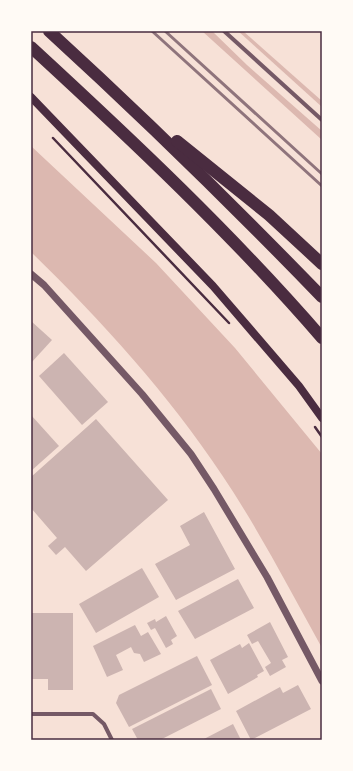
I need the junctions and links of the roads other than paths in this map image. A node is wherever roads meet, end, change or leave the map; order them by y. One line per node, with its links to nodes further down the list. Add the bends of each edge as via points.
1 (49, 31): 4 (highway)
2 (224, 31): 6 (street)
3 (31, 47): 10 (highway, via 213,221)
4 (116, 93): 7 (highway, via 269,215); 9 (highway, via 231,203)
5 (31, 97): 11 (main road, via 213,286 299,386)
6 (322, 120)
7 (322, 264)
8 (31, 274): 12 (street, via 44,285 142,394 191,454 267,577)
9 (322, 297)
10 (322, 338)
11 (322, 418)
12 (322, 681)
13 (31, 714): 14 (street, via 93,714 104,724)
14 (112, 740)

